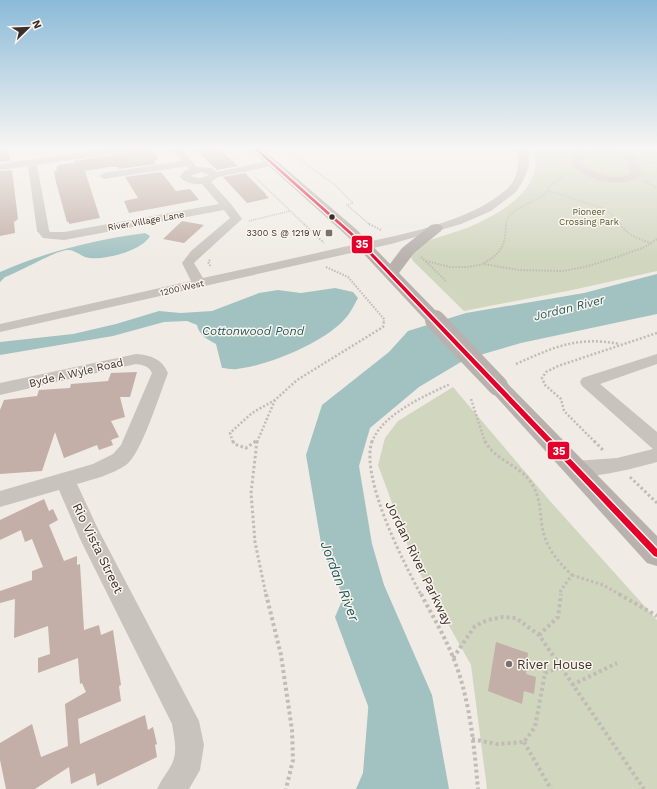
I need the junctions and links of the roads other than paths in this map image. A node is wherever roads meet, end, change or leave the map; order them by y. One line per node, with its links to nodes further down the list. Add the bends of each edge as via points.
1 (36, 186): 5 (street, River Village Lane, via 43,231 48,236 64,236)
2 (216, 186): 5 (street)
3 (299, 186): 7 (main road)
4 (514, 186): 6 (street, 1200 West, via 505,196 476,215)
5 (227, 206): 9 (street, via 236,219 190,258 188,263)
6 (436, 228): 7 (street, 1200 West); 8 (main road, via 407,251)
7 (364, 246): 8 (main road); 9 (street, 1200 West)
8 (390, 274): 15 (main road, bridge)
9 (199, 284): 10 (street, 1200 West)
10 (0, 328)
11 (657, 359): 13 (street, via 588,382)
12 (0, 389): 16 (street, Byde A Wyle Road, via 136,359 146,360 158,366 160,373 129,449 110,465)
13 (657, 443)
14 (657, 455): 15 (street, via 617,465)
15 (575, 469): 18 (main road)
16 (65, 480): 17 (street); 19 (street, Rio Vista Street, via 89,534 185,721 190,745)
17 (0, 499)
18 (657, 554)
19 (178, 779)

